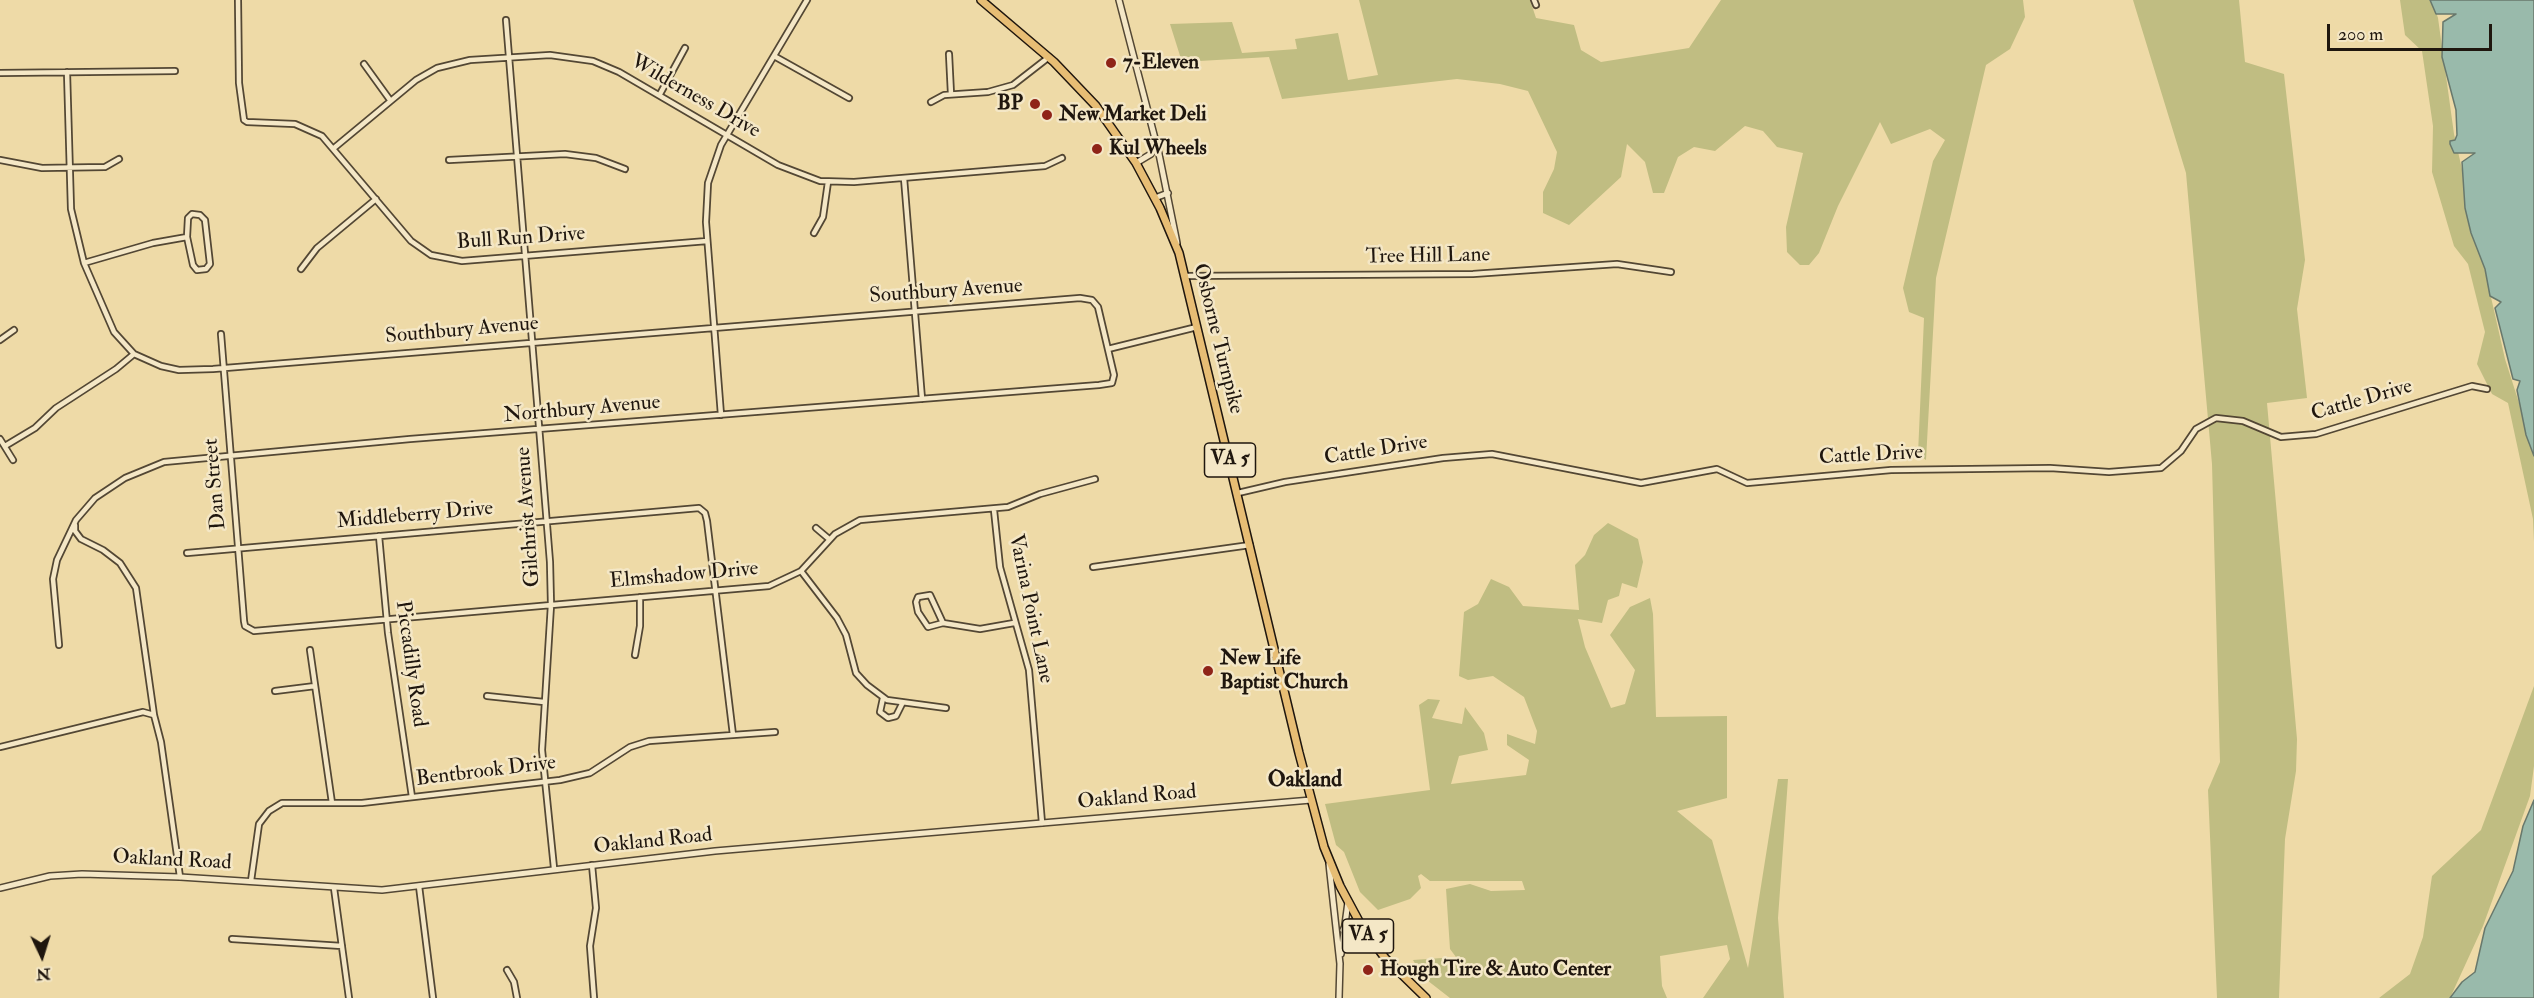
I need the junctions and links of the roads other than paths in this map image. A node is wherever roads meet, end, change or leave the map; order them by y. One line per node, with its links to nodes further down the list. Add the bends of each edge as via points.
1 (238, 0): 22 (street, Bull Run Drive, via 244,120 295,124 317,133)
2 (807, 0): 8 (street)
3 (981, 0): 10 (main road, VA 5)
4 (1119, 0): 20 (street, Osborne Turnpike)
5 (507, 20): 9 (street, Gilchrist Avenue)
6 (685, 48): 15 (street)
7 (948, 54): 16 (street)
8 (774, 56): 17 (street); 21 (street)
9 (509, 57): 15 (street, Wilderness Drive, via 550,54 593,61); 18 (street, Wilderness Drive, via 437,68); 23 (street, Gilchrist Avenue)
10 (1049, 57): 16 (street, via 1013,85 988,92); 28 (main road, VA 5, via 1096,106)
11 (364, 64): 18 (street)
12 (175, 71): 13 (street)
13 (67, 72): 14 (street); 29 (street, Southbury Avenue)
14 (0, 73)
15 (660, 94): 21 (street, Wilderness Drive)
16 (951, 94): 19 (street)
17 (849, 98)
18 (390, 100): 22 (street, Wilderness Drive)
19 (931, 102)
20 (1152, 133): 28 (street, via 1151,154); 33 (street, Osborne Turnpike)
21 (727, 135): 32 (street, Wilderness Drive, via 786,170); 38 (street, via 708,183)
22 (334, 148): 35 (street, Bull Run Drive)
23 (518, 157): 27 (street); 30 (street, via 588,156); 40 (street, Gilchrist Avenue)
24 (1062, 158): 31 (street, Wilderness Drive, via 1045,166)
25 (119, 159): 29 (street, via 105,167)
26 (0, 160): 29 (street, via 42,168)
27 (449, 160)
28 (1136, 162): 34 (main road, VA 5)
29 (69, 167): 41 (street, Southbury Avenue, via 71,208)
30 (625, 169)
31 (904, 178): 32 (street, Wilderness Drive); 45 (street)
32 (828, 182): 36 (street, via 823,217)
33 (1168, 194): 34 (street); 39 (street, Osborne Turnpike)
34 (1155, 198): 39 (main road, VA 5)
35 (376, 199): 40 (street, Bull Run Drive, via 411,241 439,258 462,261); 42 (street, via 317,248)
36 (814, 233)
37 (187, 237): 37 (street, via 193,265 197,270 206,269 210,264 205,220 200,214 188,218); 41 (street)
38 (707, 241): 40 (street, Bull Run Drive); 47 (street)
39 (1179, 253): 44 (main road, Osborne Turnpike / VA 5)
40 (525, 256): 51 (street, Gilchrist Avenue)
41 (84, 263): 53 (street, Southbury Avenue, via 114,332)
42 (301, 269)
43 (1671, 272): 44 (street, Tree Hill Lane, via 1617,264 1473,274)
44 (1185, 276): 46 (main road, Osborne Turnpike / VA 5)
45 (915, 311): 47 (street, Southbury Avenue); 52 (street, Southbury Avenue, via 1092,300 1099,311); 56 (street)
46 (1197, 327): 52 (street); 64 (main road, Osborne Turnpike / VA 5)
47 (714, 328): 51 (street, Southbury Avenue); 57 (street)
48 (14, 330): 50 (street)
49 (221, 334): 54 (street, Dan Street)
50 (0, 340)
51 (533, 342): 54 (street, Southbury Avenue); 58 (street, Gilchrist Avenue)
52 (1108, 349): 56 (street, Northbury Avenue, via 1112,383)
53 (134, 354): 54 (street, Southbury Avenue, via 179,370); 60 (street)
54 (223, 368): 61 (street, Dan Street)
55 (2487, 389): 64 (street, Cattle Drive, via 2472,386 2316,434 2281,438 2243,421 2216,418 2196,429 2181,451 2161,468 2109,472 2050,468 1901,470 1747,483 1717,469 1645,483 1492,454 1296,480)
56 (922, 399): 57 (street, Northbury Avenue)
57 (721, 415): 58 (street, Northbury Avenue)
58 (539, 430): 61 (street, Northbury Avenue); 66 (street, Gilchrist Avenue)
59 (0, 439): 60 (street)
60 (5, 446): 62 (street)
61 (230, 455): 67 (street, Northbury Avenue, via 181,459 147,468 95,498); 72 (street, Dan Street)
62 (13, 460)
63 (1095, 479): 65 (street, Elmshadow Drive)
64 (1238, 493): 71 (main road, Osborne Turnpike / VA 5)
65 (994, 510): 70 (street, Elmshadow Drive, via 875,517 845,526); 81 (street, Varina Point Lane, via 1000,567)
66 (547, 520): 69 (street, Middleberry Drive); 76 (street, Middleberry Drive, via 702,510 707,521); 78 (street, Gilchrist Avenue)
67 (75, 522): 83 (street, Northbury Avenue, via 52,579); 93 (street, via 77,536 112,556 136,588)
68 (816, 528): 70 (street)
69 (379, 536): 72 (street, Middleberry Drive); 79 (street, Piccadilly Road)
70 (829, 539): 75 (street, Elmshadow Drive)
71 (1250, 545): 74 (street); 99 (main road, Osborne Turnpike / VA 5)
72 (238, 548): 73 (street, Middleberry Drive); 82 (street, Dan Street, via 244,621)
73 (187, 553)
74 (1094, 567)
75 (801, 571): 76 (street, Elmshadow Drive, via 769,586); 89 (street, via 837,618 856,673)
76 (715, 590): 77 (street, Elmshadow Drive); 95 (street)
77 (640, 597): 78 (street, Elmshadow Drive); 85 (street)
78 (551, 605): 79 (street, Elmshadow Drive); 90 (street, Gilchrist Avenue)
79 (386, 620): 82 (street, Elmshadow Drive); 98 (street, Piccadilly Road)
80 (943, 623): 80 (street, via 926,626 916,606 918,597 930,595); 81 (street, via 980,628)
81 (1014, 623): 101 (street, Varina Point Lane, via 1030,678)
82 (249, 629)
83 (59, 645)
84 (310, 650): 86 (street)
85 (635, 655)
86 (315, 686): 87 (street); 100 (street)
87 (275, 692)
88 (487, 696): 90 (street)
89 (883, 698): 91 (street); 91 (street, via 880,712 888,718 896,716)
90 (544, 702): 97 (street, Gilchrist Avenue)
91 (902, 704): 92 (street)
92 (946, 708)
93 (154, 715): 96 (street, via 143,712); 105 (street)
94 (775, 732): 95 (street, Bentbrook Drive)
95 (733, 735): 97 (street, Bentbrook Drive, via 642,742 590,773)
96 (0, 747)
97 (544, 782): 98 (street, Bentbrook Drive); 104 (street, Gilchrist Avenue)
98 (412, 797): 100 (street, Bentbrook Drive)
99 (1311, 800): 101 (street, Oakland Road); 102 (main road, Osborne Turnpike / VA 5)
100 (332, 803): 106 (street, Bentbrook Drive, via 288,802 269,810 256,833)
101 (1042, 823): 103 (street, Oakland Road)
102 (1329, 860): 110 (main road, VA 5); 115 (street)
103 (592, 865): 104 (street, Oakland Road); 120 (street, via 596,908 590,946)
104 (555, 868): 107 (street, Oakland Road)
105 (180, 877): 106 (street, Oakland Road); 108 (street, Oakland Road, via 82,874 50,876)
106 (251, 881): 109 (street, Oakland Road)
107 (419, 886): 109 (street, Oakland Road); 118 (street)
108 (0, 888)
109 (334, 888): 114 (street)
110 (1348, 902): 111 (main road, VA 5); 112 (street)
111 (1357, 920): 112 (street, via 1346,924); 122 (main road, VA 5, via 1385,958)
112 (1343, 932): 115 (street)
113 (232, 939): 114 (street)
114 (342, 946): 117 (street)
115 (1340, 964): 121 (street)
116 (507, 970): 119 (street)
117 (349, 998)
118 (433, 998)
119 (517, 998)
120 (594, 998)
121 (1340, 998)
122 (1426, 998)

